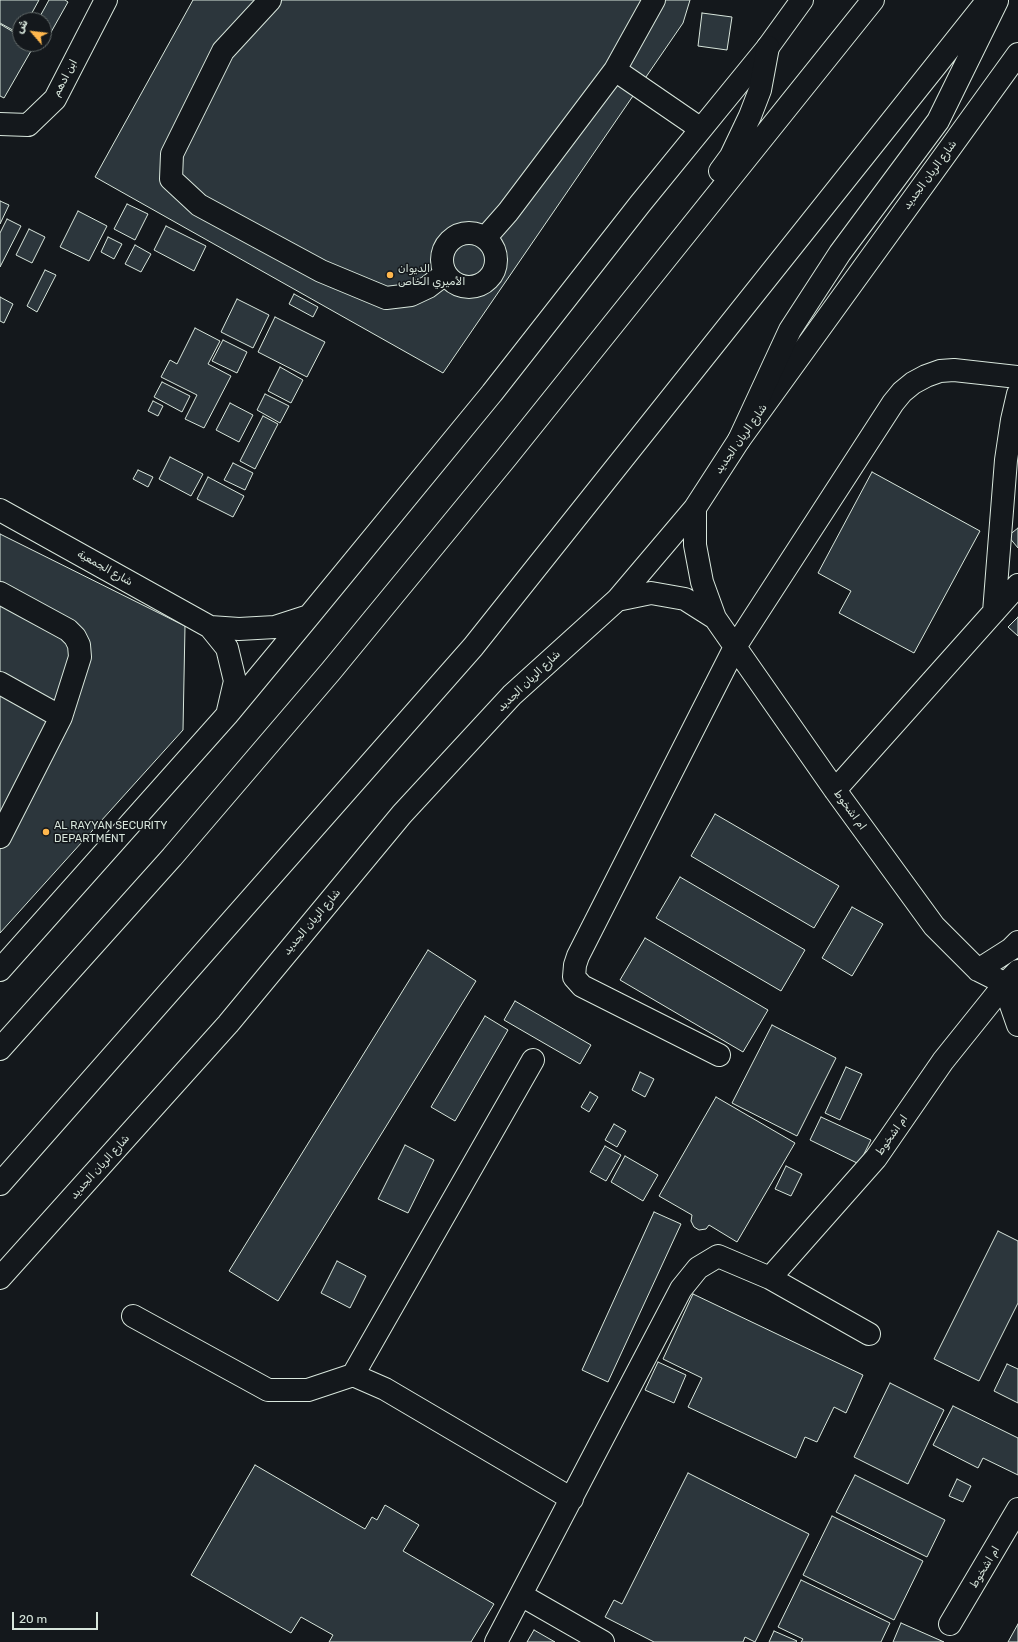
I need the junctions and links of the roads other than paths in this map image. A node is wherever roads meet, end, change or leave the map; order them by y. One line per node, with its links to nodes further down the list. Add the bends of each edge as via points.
1 (106, 0): 11 (main road, ابن ادهم, via 55,99 28,125)
2 (270, 0): 14 (main road, via 223,51 172,154 171,179 199,206 321,271 386,298 411,295 428,287)
3 (654, 0): 10 (main road)
4 (873, 0): 15 (main road)
5 (988, 0): 42 (main road, via 473,647)
6 (998, 0): 18 (main road, via 938,121 840,253 790,330)
7 (801, 1): 8 (main road)
8 (768, 46): 12 (main road); 15 (main road, via 760,90 731,156)
9 (1018, 54): 18 (main road, شارع الريان الجديد)
10 (615, 70): 12 (main road); 13 (main road, via 508,212)
11 (0, 124)
12 (701, 129): 25 (main road, via 492,393)
13 (486, 237): 14 (main road, via 465,232 447,243 442,253); 14 (main road, via 496,256 491,276 483,284 462,287 452,282)
14 (445, 274)
15 (595, 346): 39 (main road, via 331,671 172,857)
16 (1018, 377): 28 (main road, via 954,370 940,371 914,382 902,392)
17 (1018, 394): 24 (main road, via 1006,460)
18 (739, 440): 19 (main road, شارع الريان الجديد)
19 (694, 508): 23 (main road, شارع الريان الجديد); 26 (main road, ام اشخوط, via 695,545 702,582)
20 (0, 510): 27 (main road, شارع الجمعية)
21 (1018, 586): 24 (main road)
22 (0, 593): 31 (main road, via 68,630 75,637 80,657)
23 (616, 600): 26 (main road, ام اشخوط, via 651,593 685,599); 43 (main road, شارع الريان الجديد, via 512,696 402,814 228,1024)
24 (994, 612): 32 (main road)
25 (309, 616): 27 (main road, شارع الجمعية, via 275,627); 30 (main road)
26 (715, 618): 28 (main road, ام اشخوط)
27 (210, 627): 30 (main road, شارع الجمعية, via 227,648 235,681)
28 (735, 647): 32 (main road, ام اشخوط); 40 (main road, via 575,965 574,977 582,986)
29 (0, 683): 31 (main road)
30 (227, 715): 35 (main road)
31 (61, 717): 33 (main road)
32 (835, 790): 36 (main road, ام اشخوط, via 934,926)
33 (0, 837)
34 (1018, 942): 36 (main road)
35 (0, 970)
36 (978, 970): 37 (main road, ام اشخوط)
37 (1013, 982): 38 (main road); 44 (main road, ام اشخوط, via 943,1061 876,1158)
38 (1018, 1025)
39 (0, 1049)
40 (719, 1055)
41 (533, 1060): 47 (main road)
42 (0, 1184)
43 (0, 1278)
44 (770, 1278): 46 (main road); 48 (main road, via 718,1256 698,1268 681,1289)
45 (133, 1316): 47 (main road, via 268,1390 308,1390)
46 (869, 1334)
47 (353, 1375): 48 (main road, via 385,1389)
48 (572, 1499): 50 (main road)
49 (1018, 1509): 51 (main road, ام اشخوط)
50 (521, 1595): 52 (main road); 53 (main road)
51 (950, 1624)
52 (496, 1642)
53 (603, 1642)

